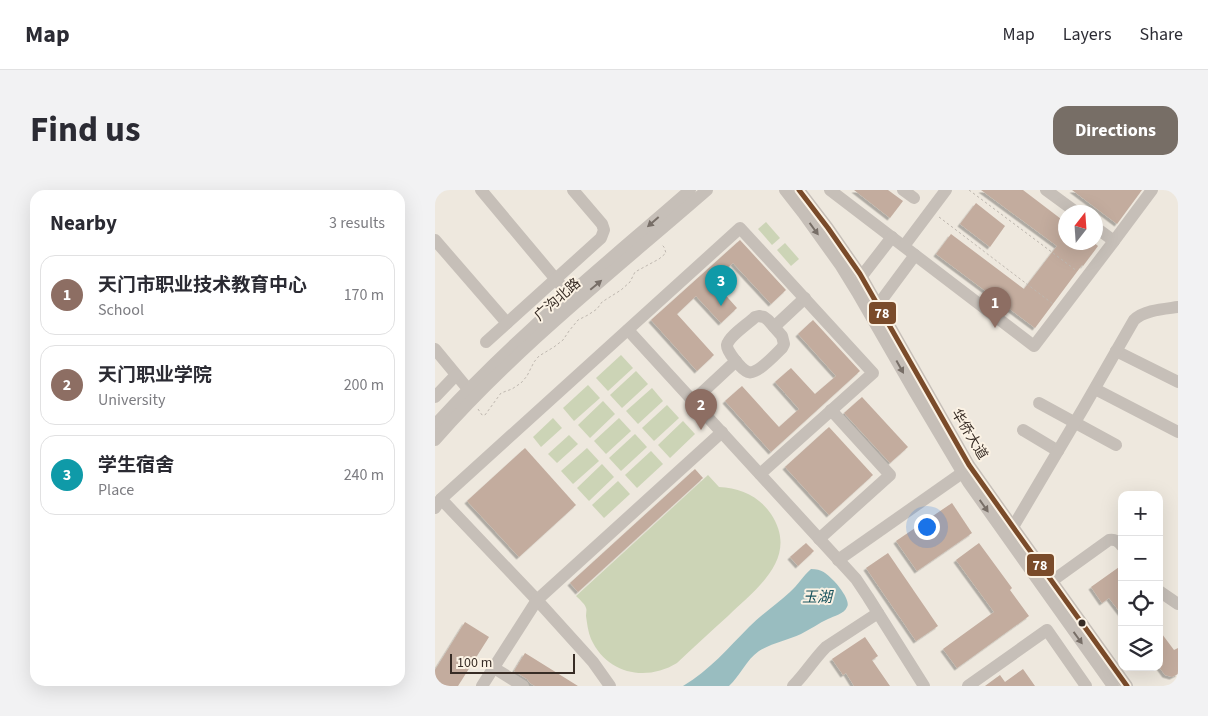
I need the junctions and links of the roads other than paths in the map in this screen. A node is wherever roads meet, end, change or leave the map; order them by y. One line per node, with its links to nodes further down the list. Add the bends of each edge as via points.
1 (481, 190): 21 (street)
2 (573, 190): 21 (street, via 604,230 601,238)
3 (690, 190): 23 (street, 广沟北路, one-way to 23)
4 (707, 190): 23 (street, 广沟北路, one-way to 4)
5 (785, 190): 49 (street, 华侨大道, one-way to 49, via 857,292)
6 (799, 190): 20 (street, 华侨大道)
7 (830, 190): 15 (street)
8 (903, 190): 12 (street)
9 (946, 190): 18 (street)
10 (1047, 190): 13 (street)
11 (1152, 190): 17 (street)
12 (914, 198)
13 (1067, 205)
14 (1103, 233): 17 (street)
15 (892, 237): 18 (street); 20 (street)
16 (435, 240): 26 (street)
17 (1114, 241): 19 (street, via 1034,346)
18 (904, 246): 19 (street)
19 (915, 255): 24 (street)
20 (861, 277): 24 (street, 华侨大道)
21 (556, 279): 23 (street); 26 (street)
22 (805, 298): 27 (street); 28 (street, via 740,228); 40 (street, via 873,373)
23 (573, 299): 36 (street, 广沟北路, via 529,344)
24 (878, 305): 52 (street, 华侨大道, via 969,465)
25 (1178, 306): 31 (street, via 1138,316)
26 (507, 324): 29 (street)
27 (774, 327): 32 (street, via 764,317 755,318 730,339 727,351); 32 (street, via 784,344 757,371 749,373)
28 (628, 330): 38 (street); 51 (street)
29 (486, 342)
30 (435, 350): 33 (street)
31 (1116, 351): 34 (street); 35 (street)
32 (736, 361): 38 (street)
33 (455, 375): 36 (street); 37 (street)
34 (1178, 382)
35 (1095, 389): 41 (street); 45 (street)
36 (470, 395): 42 (street, 广沟北路); 46 (street, 广沟北路)
37 (435, 397)
38 (693, 401): 44 (street)
39 (1039, 403): 41 (street)
40 (831, 410): 50 (street); 53 (street, via 890,475)
41 (1075, 423): 47 (street); 48 (street)
42 (435, 425)
43 (1023, 430): 48 (street)
44 (722, 432): 50 (street); 60 (street)
45 (1178, 432)
46 (435, 440)
47 (1115, 445)
48 (1058, 451): 52 (street)
49 (962, 473): 55 (street); 71 (street, 华侨大道, one-way to 71)
50 (760, 474): 53 (street)
51 (438, 504): 60 (street)
52 (1013, 527): 56 (street, 华侨大道)
53 (819, 539): 55 (street)
54 (1118, 542): 56 (street, via 1113,539 1105,542)
55 (838, 560): 62 (street, via 856,579)
56 (1052, 581): 72 (street, 华侨大道)
57 (1163, 589): 59 (street)
58 (1163, 590): 61 (street)
59 (1178, 595)
60 (537, 600): 63 (street); 66 (street, via 593,662)
61 (1178, 604)
62 (878, 613): 67 (street, via 819,654); 68 (street)
63 (494, 668): 64 (street); 65 (street)
64 (482, 686)
65 (523, 686)
66 (610, 686)
67 (793, 686)
68 (924, 686)
69 (968, 686): 70 (street, via 1047,630)
70 (1086, 686)
71 (1113, 686)
72 (1127, 686)

